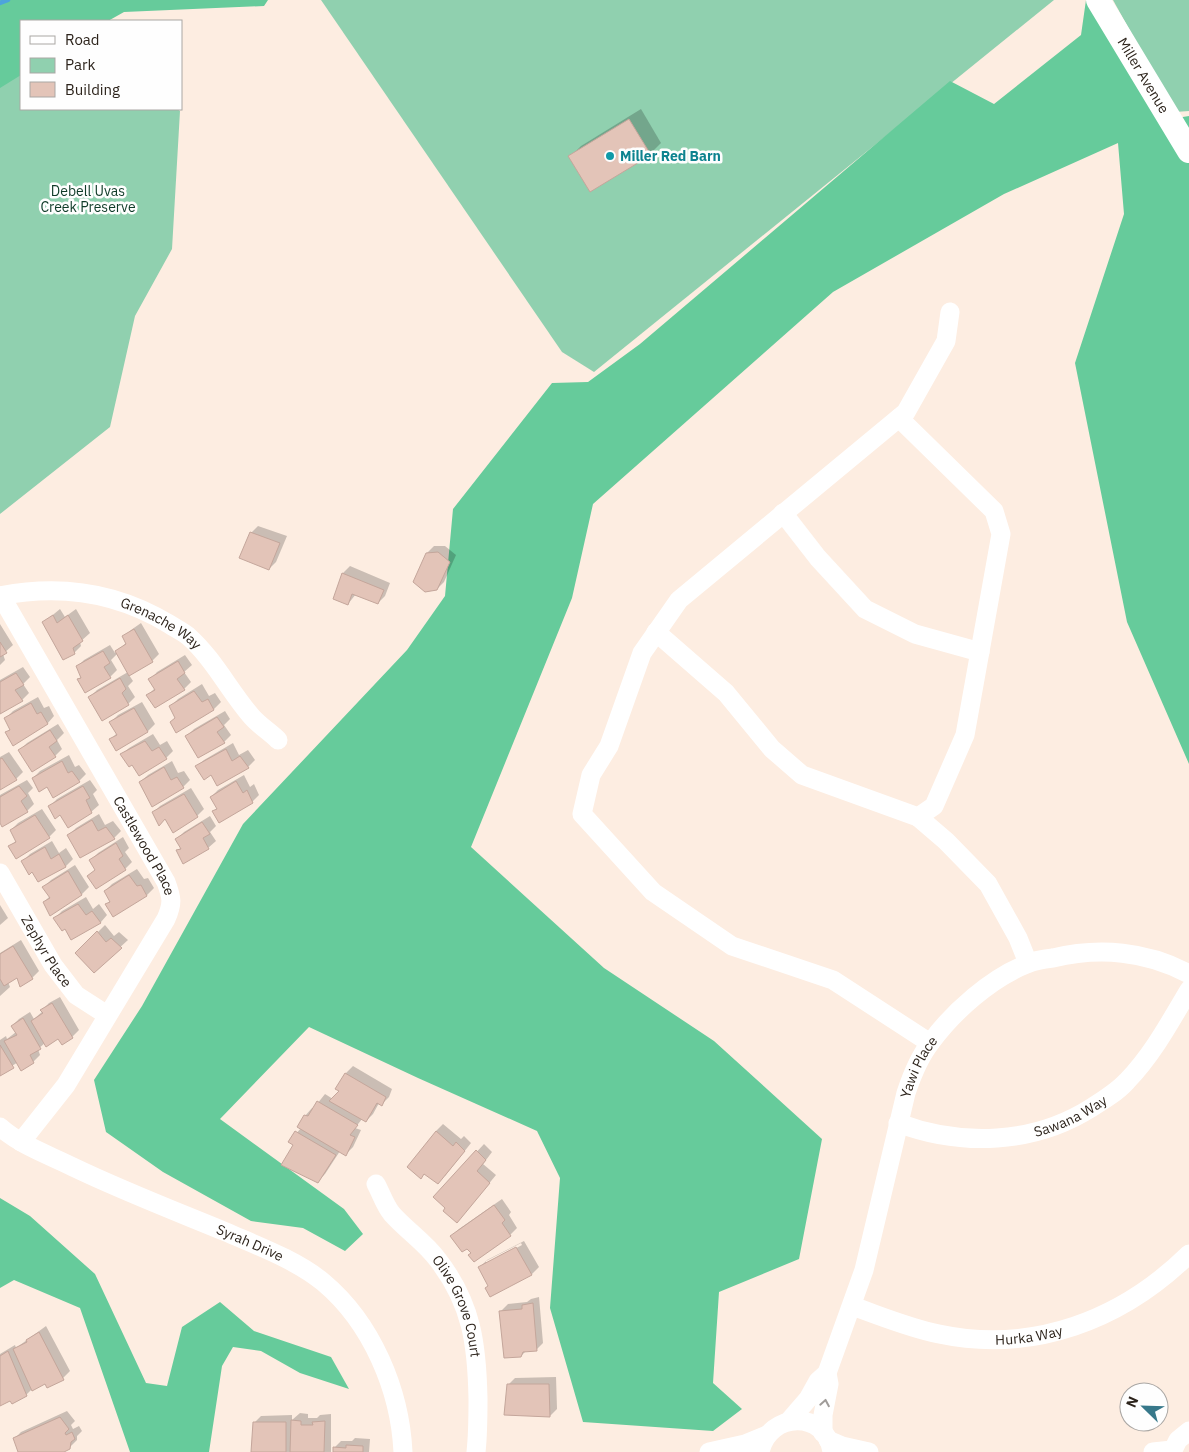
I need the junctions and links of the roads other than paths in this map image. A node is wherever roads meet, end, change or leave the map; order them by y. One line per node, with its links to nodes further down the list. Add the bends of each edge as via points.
1 (1098, 0): 2 (street, Miller Avenue)
2 (1189, 150)
3 (950, 312): 4 (street, via 946,341 906,412)
4 (899, 418): 5 (street); 8 (street, via 994,511 1001,534)
5 (783, 513): 7 (street, via 679,600); 8 (street, via 818,558 865,609 915,634)
6 (0, 596): 9 (street, Grenache Way, via 31,592 87,592 119,600 153,614 188,636 223,676 253,718); 15 (street, Castlewood Place, via 172,896 166,919)
7 (656, 632): 10 (street, via 726,693 772,749 802,775); 16 (street, via 642,653 610,746 591,775 582,814 652,892 732,946 833,980)
8 (980, 652): 10 (street, via 965,735 934,806)
9 (278, 740)
10 (918, 817): 12 (street, via 988,884)
11 (0, 874): 15 (street, Zephyr Place, via 53,965 76,995)
12 (1028, 963): 13 (street, Yawi Place, via 1063,955 1121,953 1148,957); 16 (street, Yawi Place, via 998,979 973,998)
13 (1189, 974)
14 (1189, 990): 17 (street, Sawana Way, via 1149,1055 1126,1082 1074,1119 1049,1129 996,1138 941,1134)
15 (107, 1015): 19 (street, Castlewood Place, via 66,1085)
16 (930, 1043): 17 (street, Yawi Place, via 906,1093)
17 (898, 1123): 22 (street, Yawi Place)
18 (0, 1127): 19 (street, Syrah Drive)
19 (21, 1142): 29 (street, Syrah Drive, via 97,1179 272,1252 322,1281 344,1301 370,1340 396,1403)
20 (376, 1184): 30 (street, Olive Grove Court, via 391,1213 438,1259 468,1313 478,1368)
21 (1189, 1254): 22 (street, Hurka Way, via 1146,1291 1108,1313 1041,1336 964,1338 907,1326)
22 (852, 1306): 23 (street, Yawi Place)
23 (827, 1373): 24 (street); 26 (street, one-way to 23, via 823,1415)
24 (789, 1422): 26 (street, via 814,1425); 27 (street, via 775,1427)
25 (1189, 1431): 28 (street, via 1178,1440)
26 (828, 1442): 32 (street)
27 (763, 1443): 31 (street)
28 (1172, 1451): 33 (street)
29 (403, 1452)
30 (476, 1452)
31 (709, 1452)
32 (869, 1452)
33 (1153, 1452)

